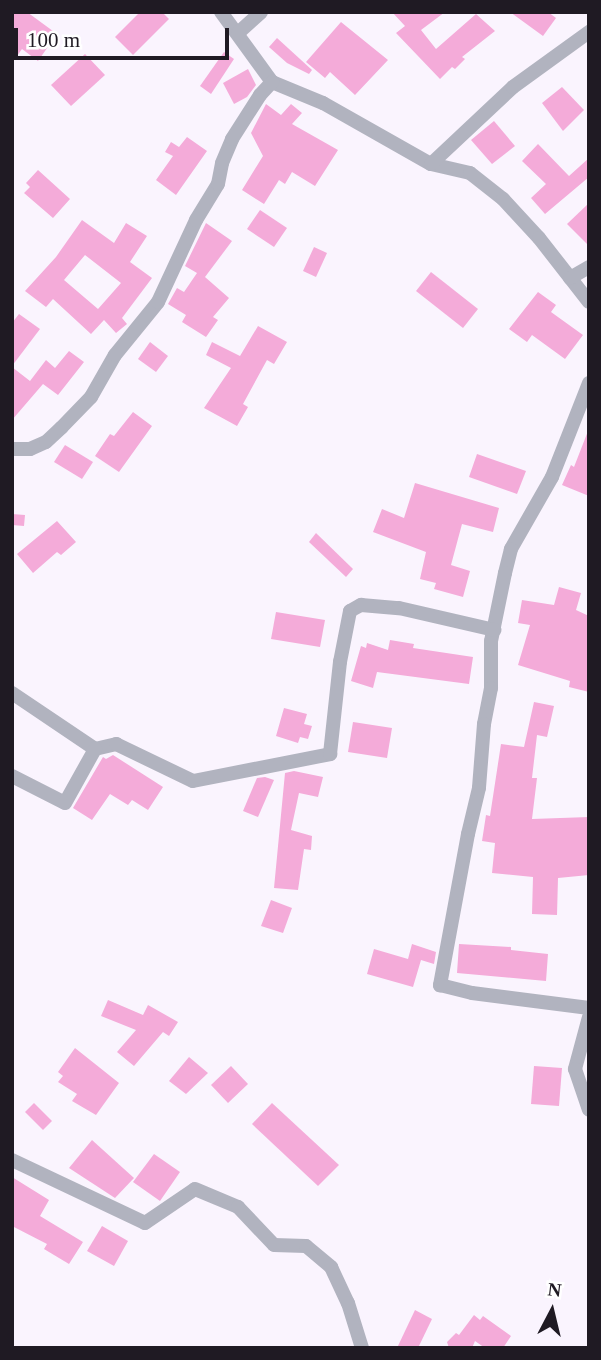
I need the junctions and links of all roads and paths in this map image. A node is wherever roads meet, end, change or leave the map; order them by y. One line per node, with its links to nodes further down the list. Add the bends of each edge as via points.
1 (220, 12): 4 (street)
2 (261, 12): 4 (street)
3 (589, 32): 6 (street, via 513,87)
4 (238, 33): 5 (street)
5 (272, 82): 6 (street, via 323,103); 11 (street, via 232,139 219,184 196,220 158,302 115,355 90,397 61,428 38,445)
6 (431, 164): 8 (street, via 470,173 503,199)
7 (589, 267): 8 (street)
8 (570, 278): 9 (street)
9 (589, 302)
10 (589, 383): 12 (street, via 552,477 511,549)
11 (12, 449)
12 (494, 630): 14 (street, via 399,608 361,605 350,611 330,754 193,781 116,744); 16 (street, via 479,788 440,985)
13 (12, 693): 14 (street)
14 (94, 749): 15 (street, via 65,803)
15 (12, 776)
16 (589, 1008)
17 (589, 1017): 18 (street, via 575,1069)
18 (589, 1110)
19 (12, 1160): 20 (street, via 145,1223 195,1189 238,1207 274,1245 306,1246 331,1267)
20 (362, 1348)

